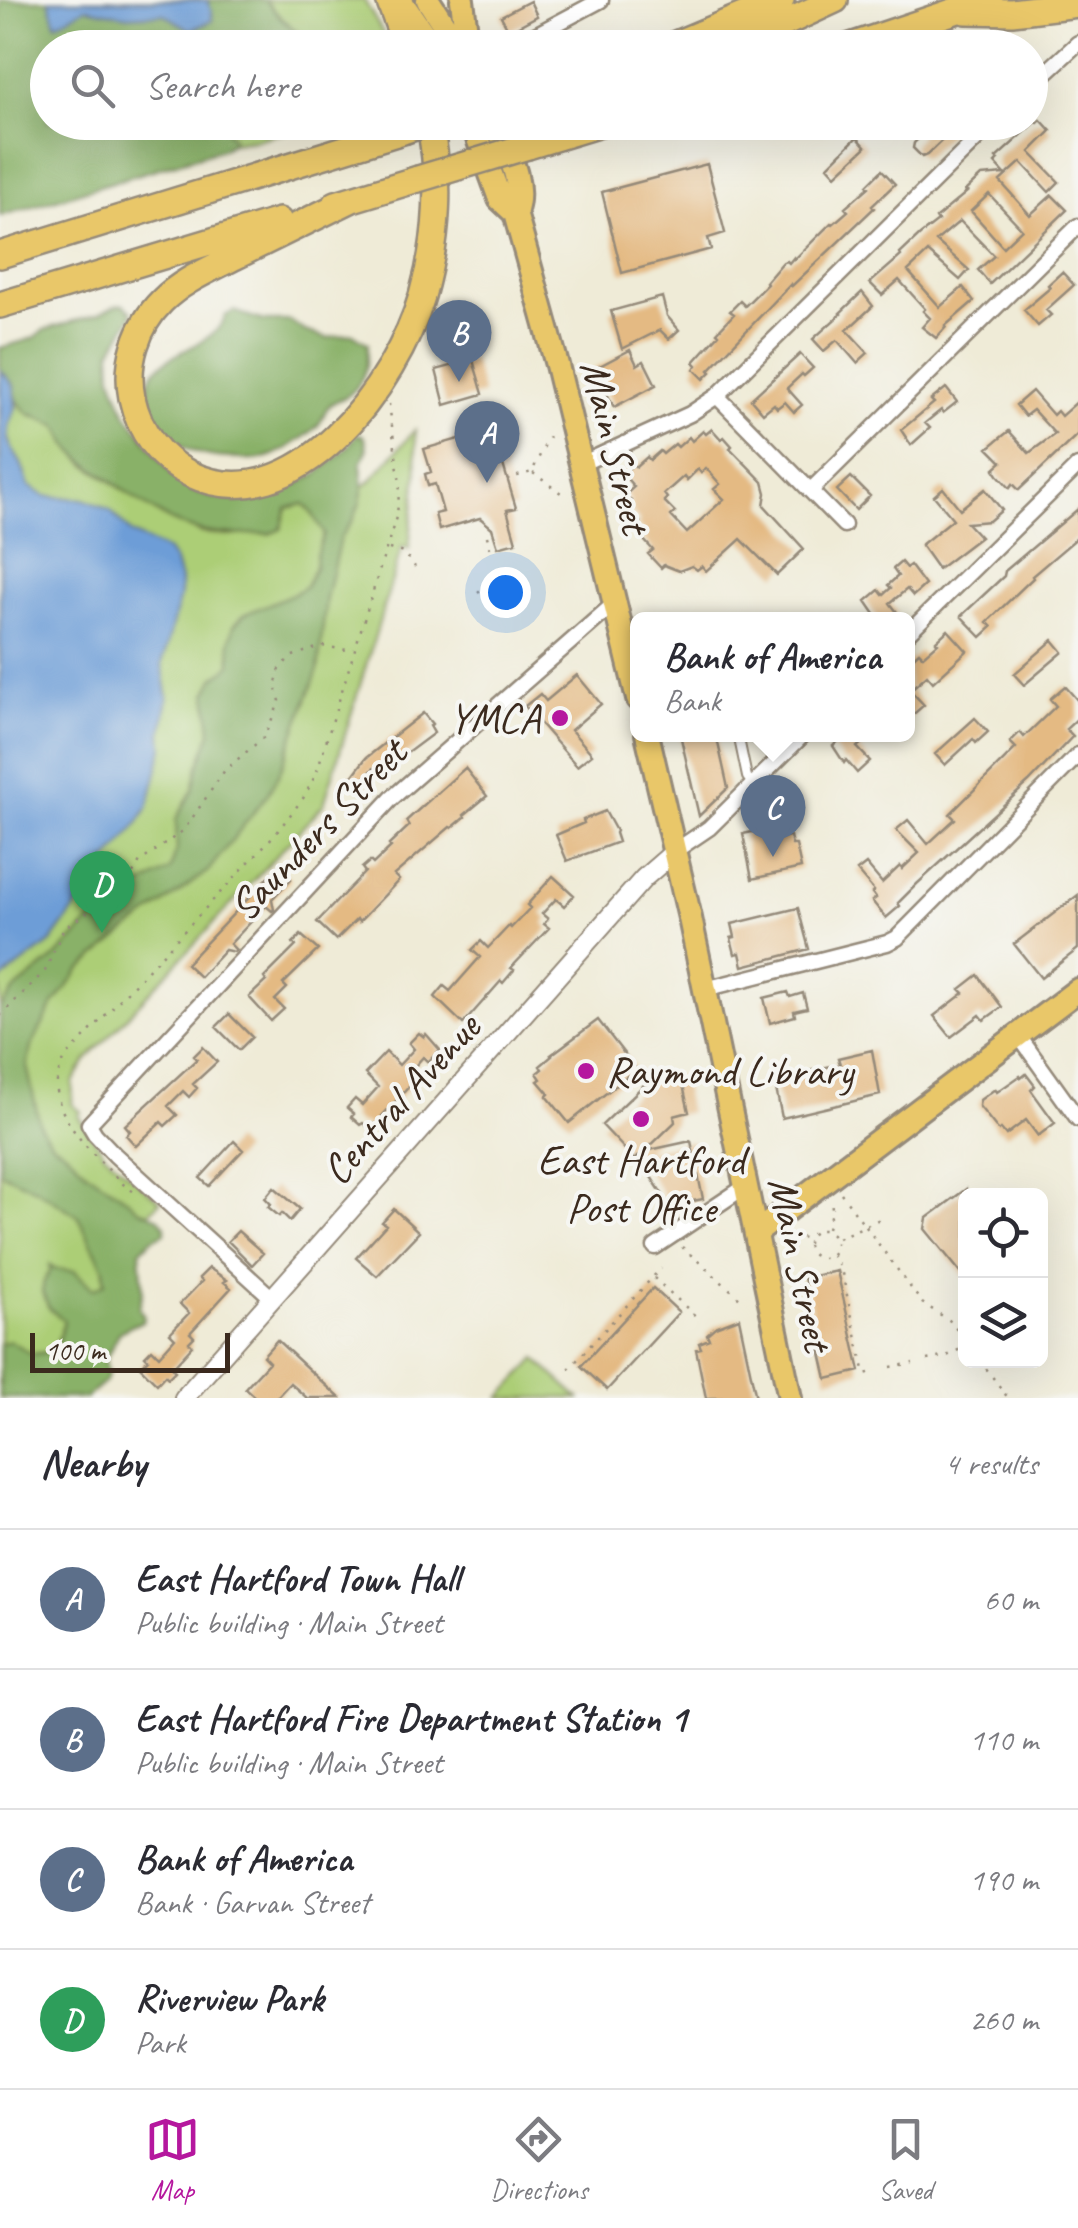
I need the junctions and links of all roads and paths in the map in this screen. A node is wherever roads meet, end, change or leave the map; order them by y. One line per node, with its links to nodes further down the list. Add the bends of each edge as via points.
1 (389, 0): 12 (highway)
2 (400, 0): 13 (main road)
3 (428, 0): 14 (main road)
4 (462, 0): 15 (main road)
5 (601, 0): 16 (street)
6 (754, 0): 17 (highway)
7 (781, 0): 18 (highway)
8 (835, 0): 19 (highway)
9 (988, 0): 11 (highway)
10 (1078, 4): 11 (highway)
11 (956, 10): 20 (highway)
12 (400, 30)
13 (421, 30)
14 (448, 30)
15 (466, 30)
16 (545, 30)
17 (696, 30)
18 (707, 30)
19 (768, 30)
20 (898, 30)
21 (1078, 43): 22 (street)
22 (1048, 70)
23 (374, 140): 32 (highway, bridge)
24 (433, 140): 29 (highway, via 437,194 428,273 410,329 376,387 324,447 275,477 222,484 180,469 149,439 132,400 132,358 147,320 187,282)
25 (478, 140): 30 (main road, Main Street, via 498,195)
26 (502, 140): 30 (main road, Main Street, via 518,184)
27 (548, 140): 29 (highway, bridge)
28 (976, 140): 35 (street)
29 (350, 200): 33 (highway)
30 (514, 213): 37 (main road, Main Street)
31 (1078, 226): 41 (street)
32 (0, 255)
33 (0, 305)
34 (387, 392): 45 (path, via 400,493)
35 (717, 396): 37 (street); 41 (street)
36 (549, 436): 39 (path)
37 (581, 464): 50 (main road, Main Street)
38 (1078, 466): 51 (street)
39 (532, 472): 40 (path); 42 (path)
40 (507, 479)
41 (811, 490): 43 (street)
42 (565, 496)
43 (844, 525)
44 (487, 536): 46 (path)
45 (389, 548): 47 (path, via 404,552); 52 (path)
46 (490, 548)
47 (415, 568)
48 (495, 573): 49 (path)
49 (478, 593)
50 (615, 603): 53 (main road, Main Street); 66 (street, Saunders Street, via 392,798 89,1124)
51 (915, 626)
52 (354, 651): 62 (path, via 322,646 290,657 280,669 280,701 264,737 225,770 184,830 140,862 124,887 64,928 44,971); 66 (path, via 316,774 300,804 60,1069 59,1098 76,1136 129,1190)
53 (630, 666)
54 (648, 742): 59 (main road, Main Street)
55 (740, 742): 58 (lane)
56 (796, 742): 58 (street)
57 (1078, 756): 60 (street, via 898,938)
58 (752, 786): 59 (street)
59 (675, 851): 60 (main road, Main Street); 81 (street, Central Avenue)
60 (706, 989): 65 (main road, Main Street)
61 (1078, 990): 63 (main road)
62 (0, 1016)
63 (1018, 1036): 64 (street); 72 (main road)
64 (1078, 1118)
65 (746, 1186): 72 (main road, Main Street); 77 (street)
66 (152, 1188): 81 (street)
67 (841, 1193): 70 (path)
68 (831, 1200): 71 (path)
69 (882, 1218): 70 (path)
70 (865, 1226): 74 (path); 84 (path, via 922,1303)
71 (826, 1230): 74 (path); 75 (path)
72 (756, 1233): 93 (main road, Main Street)
73 (791, 1234): 75 (path)
74 (836, 1239): 78 (path)
75 (808, 1240): 78 (path, via 814,1256)
76 (681, 1246): 82 (path)
77 (655, 1247)
78 (832, 1255): 91 (path, via 865,1374)
79 (661, 1268): 80 (path)
80 (653, 1277): 83 (path); 90 (path)
81 (272, 1298): 92 (street, Central Avenue)
82 (741, 1299)
83 (700, 1320)
84 (958, 1333)
85 (958, 1349): 86 (path)
86 (927, 1360)
87 (913, 1363): 88 (path)
88 (891, 1368)
89 (986, 1368): 94 (path)
90 (568, 1369)
91 (876, 1371)
92 (184, 1398)
93 (790, 1398)
94 (1008, 1398)

